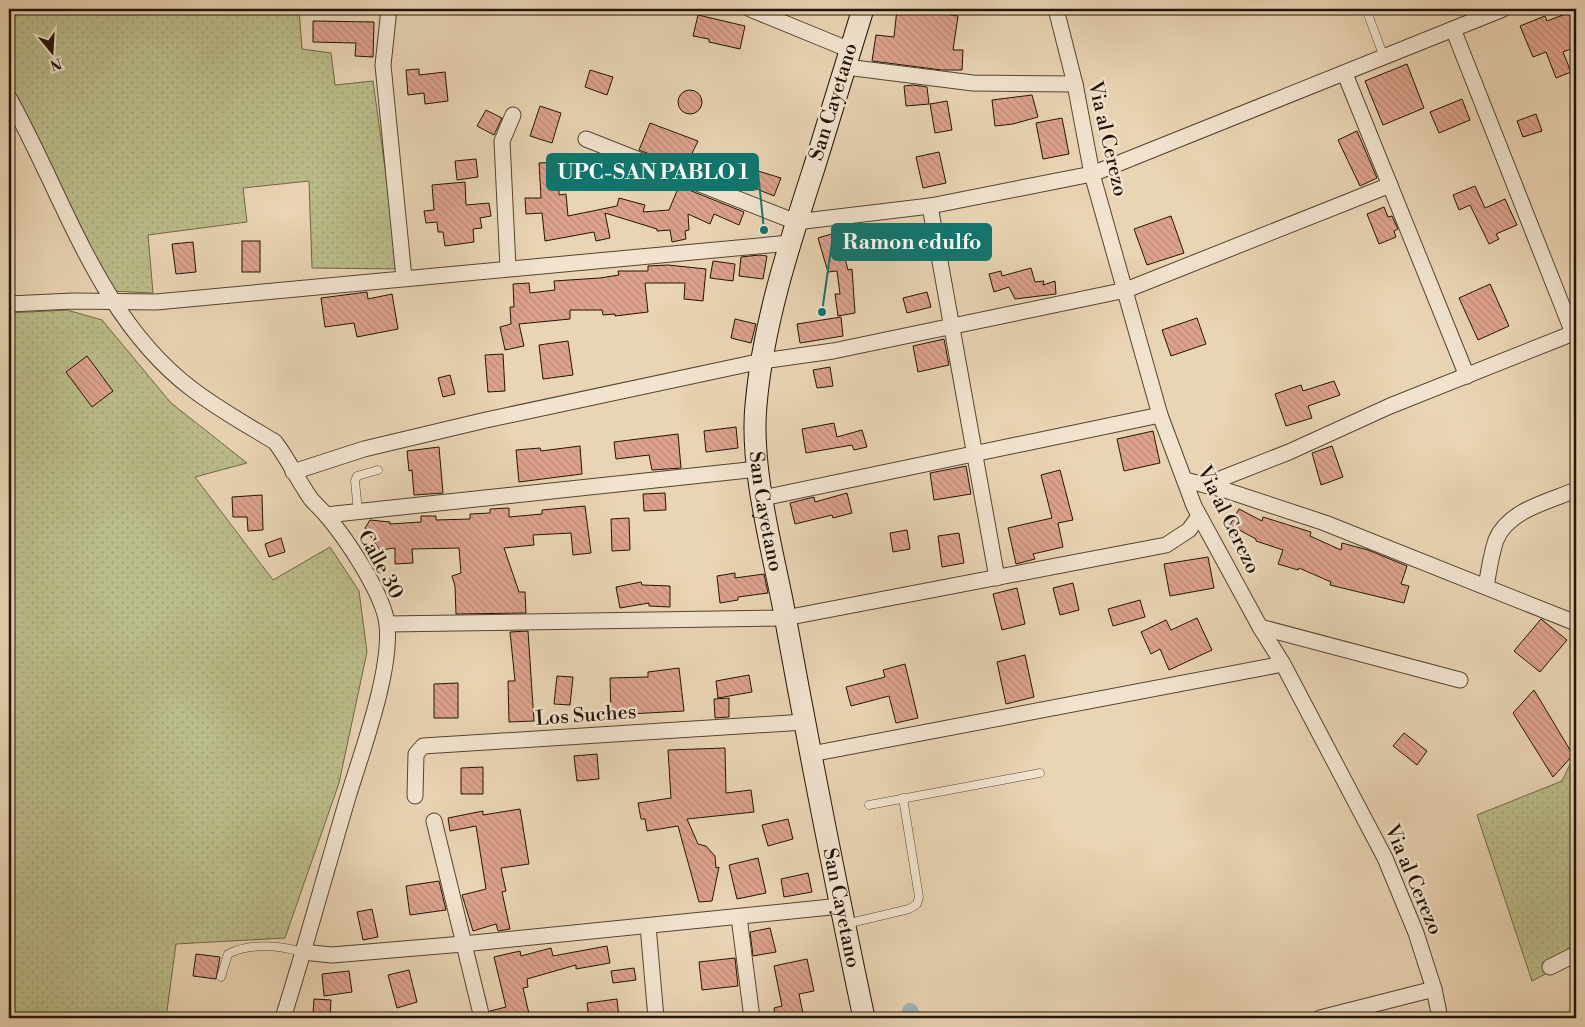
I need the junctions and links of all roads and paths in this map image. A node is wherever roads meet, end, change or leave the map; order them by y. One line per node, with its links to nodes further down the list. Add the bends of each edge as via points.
1 (389, 9): 21 (street, via 383,65)
2 (750, 9): 9 (street)
3 (863, 9): 9 (main road, San Cayetano)
4 (1056, 9): 11 (street, Via al Cerezo)
5 (1366, 9): 8 (lane)
6 (1502, 9): 7 (street)
7 (1453, 29): 8 (street); 26 (street)
8 (1384, 57): 10 (street)
9 (848, 58): 11 (street, via 973,84); 18 (main road, San Cayetano)
10 (1345, 74): 15 (street); 16 (street)
11 (1075, 84): 15 (street, Via al Cerezo)
12 (9, 98): 23 (street, Calle 30)
13 (513, 115): 20 (street, via 502,141)
14 (586, 139): 18 (street)
15 (1092, 174): 17 (street); 22 (street, Via al Cerezo)
16 (1390, 185): 22 (street); 28 (street)
17 (930, 206): 18 (street); 25 (street)
18 (796, 222): 19 (main road, San Cayetano)
19 (790, 243): 20 (street); 27 (main road, San Cayetano)
20 (508, 268): 21 (street)
21 (404, 278): 23 (street, via 156,302)
22 (1126, 290): 25 (street); 29 (street, Via al Cerezo)
23 (112, 302): 24 (street); 33 (street, Calle 30, via 168,368 191,389 275,442)
24 (9, 304)
25 (951, 327): 27 (street, via 833,351); 30 (street)
26 (1575, 333): 28 (street)
27 (762, 361): 31 (main road, San Cayetano, via 755,407); 33 (street, via 438,431 364,449)
28 (1467, 376): 35 (street)
29 (1160, 415): 30 (street); 34 (street, Via al Cerezo)
30 (976, 454): 37 (street); 41 (street)
31 (758, 469): 37 (main road, San Cayetano); 38 (street)
32 (378, 470): 38 (lane, via 357,476 354,481)
33 (293, 472): 39 (street, Calle 30)
34 (1184, 480): 35 (street); 40 (street, Via al Cerezo)
35 (1205, 485): 42 (street, via 1325,523)
36 (1576, 490): 42 (street, via 1524,512 1506,524 1496,540)
37 (763, 498): 43 (main road, San Cayetano)
38 (358, 512): 39 (street)
39 (326, 515): 45 (street, Calle 30, via 353,551 378,597)
40 (1199, 516): 41 (street, via 1189,530 1166,545); 46 (street, Via al Cerezo)
41 (997, 578): 43 (street)
42 (1486, 586): 44 (street)
43 (785, 618): 45 (street); 49 (main road, San Cayetano)
44 (1576, 623)
45 (387, 624): 60 (street, Calle 30, via 386,652 376,706)
46 (1260, 627): 47 (street, Via al Cerezo); 48 (street)
47 (1283, 664): 50 (street); 64 (street, Via al Cerezo, via 1403,896)
48 (1460, 680)
49 (805, 722): 50 (main road, San Cayetano); 52 (street, Los Suches, via 423,746 416,754)
50 (811, 754): 56 (main road, San Cayetano)
51 (1040, 773): 53 (lane)
52 (415, 796)
53 (903, 798): 54 (lane); 56 (lane, via 919,897 917,904 909,909)
54 (869, 805)
55 (434, 821): 59 (street)
56 (843, 915): 57 (street); 69 (main road, San Cayetano)
57 (739, 917): 58 (street); 68 (street)
58 (648, 926): 59 (street); 67 (street)
59 (463, 944): 60 (street, via 327,955); 66 (street)
60 (300, 952): 63 (lane, via 260,946 239,949 228,954); 65 (street, Calle 30)
61 (1576, 954): 62 (street)
62 (1550, 967)
63 (221, 977)
64 (1434, 989): 70 (street); 71 (street, Via al Cerezo)
65 (283, 1018)
66 (482, 1018)
67 (656, 1018)
68 (752, 1018)
69 (864, 1018)
70 (1320, 1018)
71 (1440, 1018)

